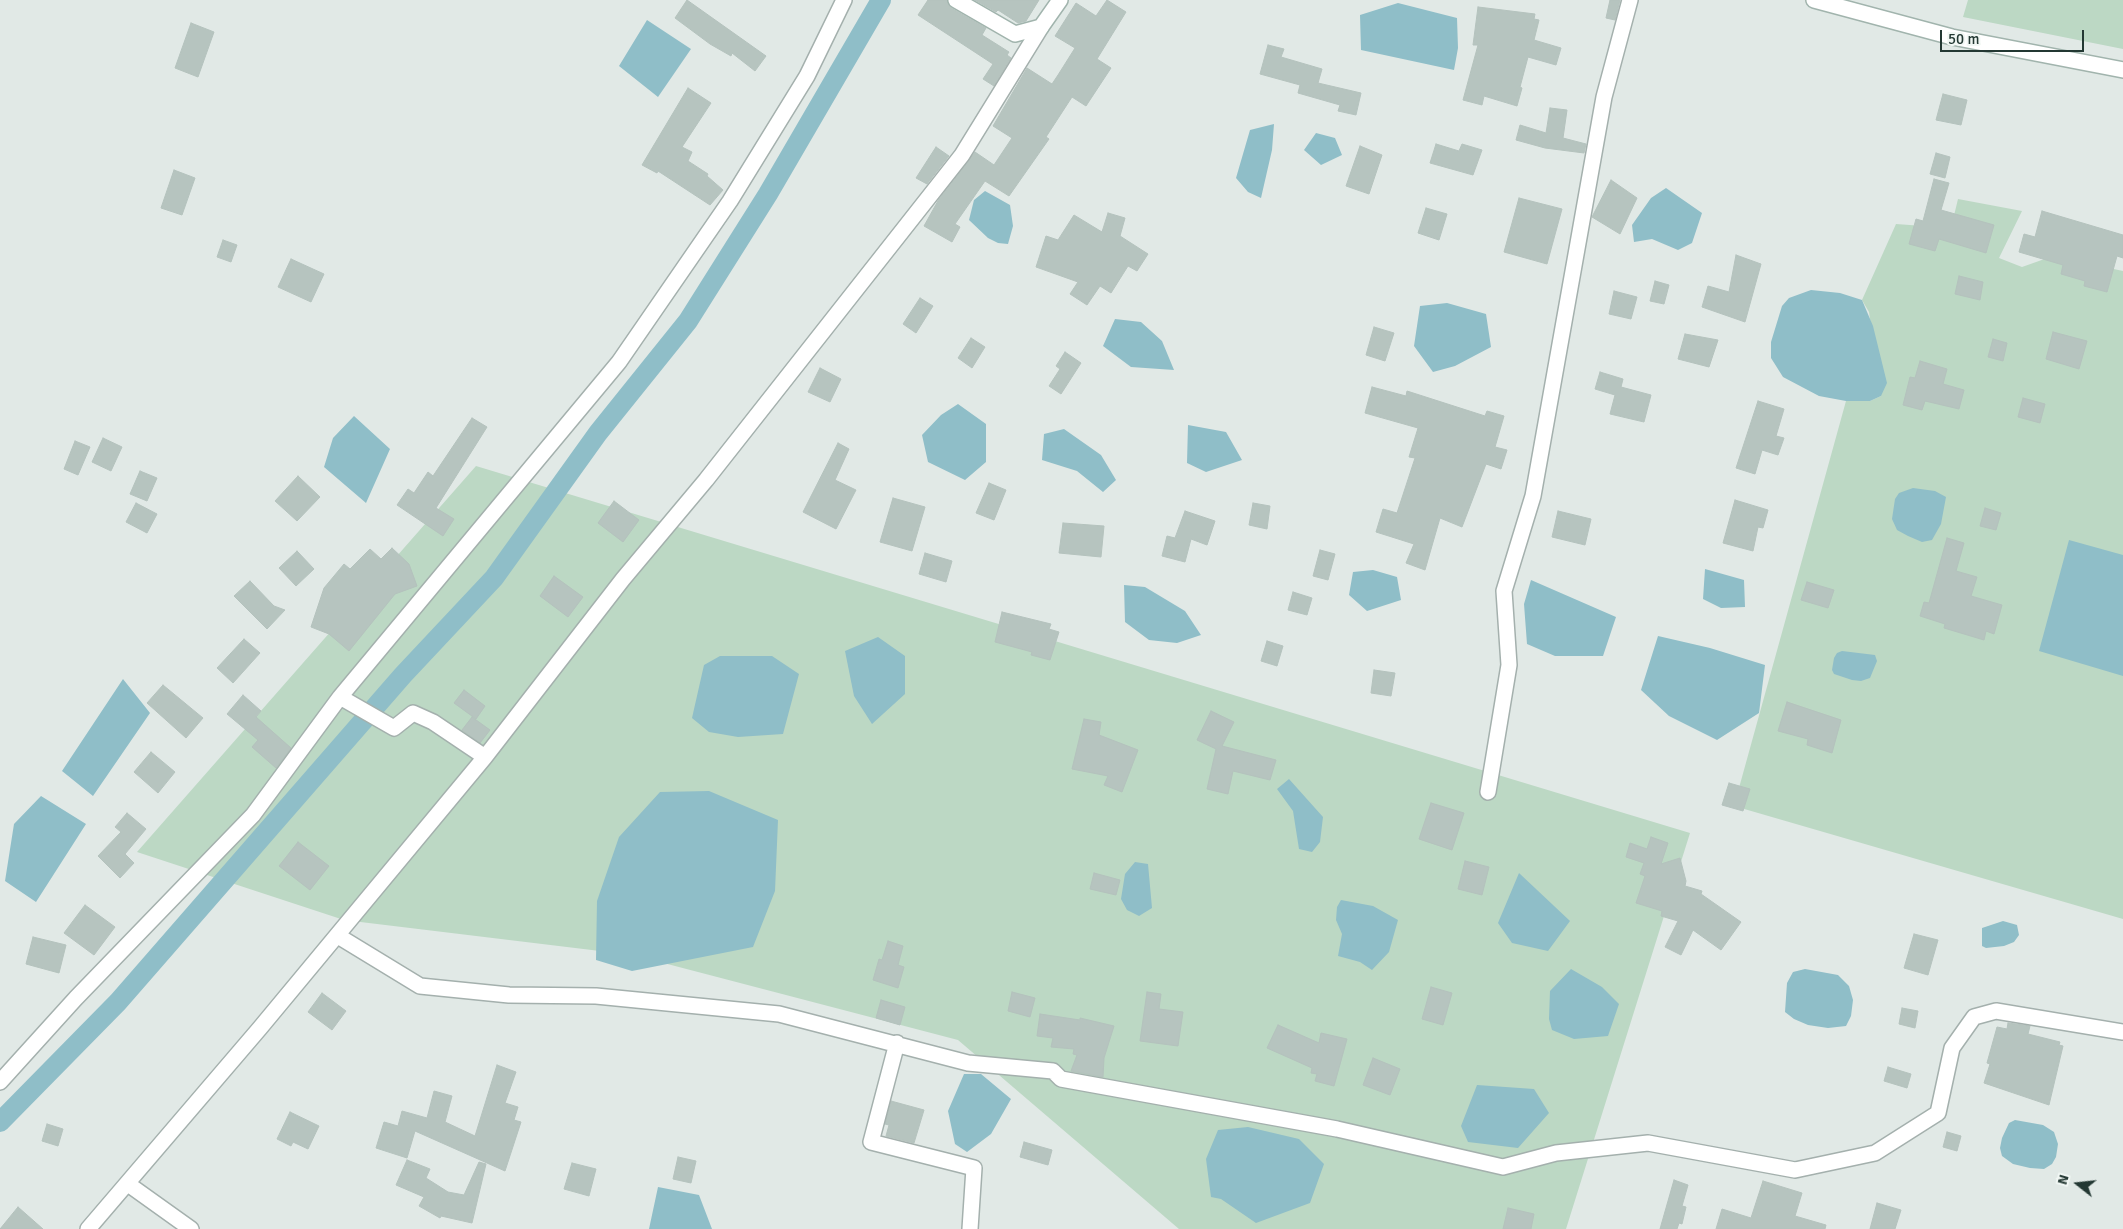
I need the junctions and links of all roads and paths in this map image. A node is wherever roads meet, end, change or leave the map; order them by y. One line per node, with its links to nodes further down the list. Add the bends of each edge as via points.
1 (844, 0): 8 (street, via 807,76 730,201 619,362)
2 (956, 0): 6 (street, via 1015,34)
3 (1060, 0): 6 (street)
4 (1630, 0): 10 (street, via 1604,97 1533,496 1504,591 1509,665)
5 (1814, 0): 7 (street, via 1952,37)
6 (1041, 27): 9 (street, via 962,155)
7 (2123, 70)
8 (340, 697): 9 (street, via 394,728 413,713 433,722); 14 (street, via 253,815 76,998)
9 (485, 757): 11 (street)
10 (1488, 792)
11 (338, 936): 13 (street, via 420,986 509,994 596,996 779,1014); 15 (street)
12 (2123, 1032): 13 (street, via 1996,1011 1974,1017 1952,1048 1938,1113 1875,1153 1794,1170 1648,1143 1556,1153 1503,1167 1337,1129 1061,1079 1052,1071 968,1063)
13 (897, 1043): 18 (street, via 871,1142 974,1168)
14 (0, 1082)
15 (128, 1184): 16 (street); 17 (street)
16 (88, 1229)
17 (191, 1229)
18 (970, 1229)

